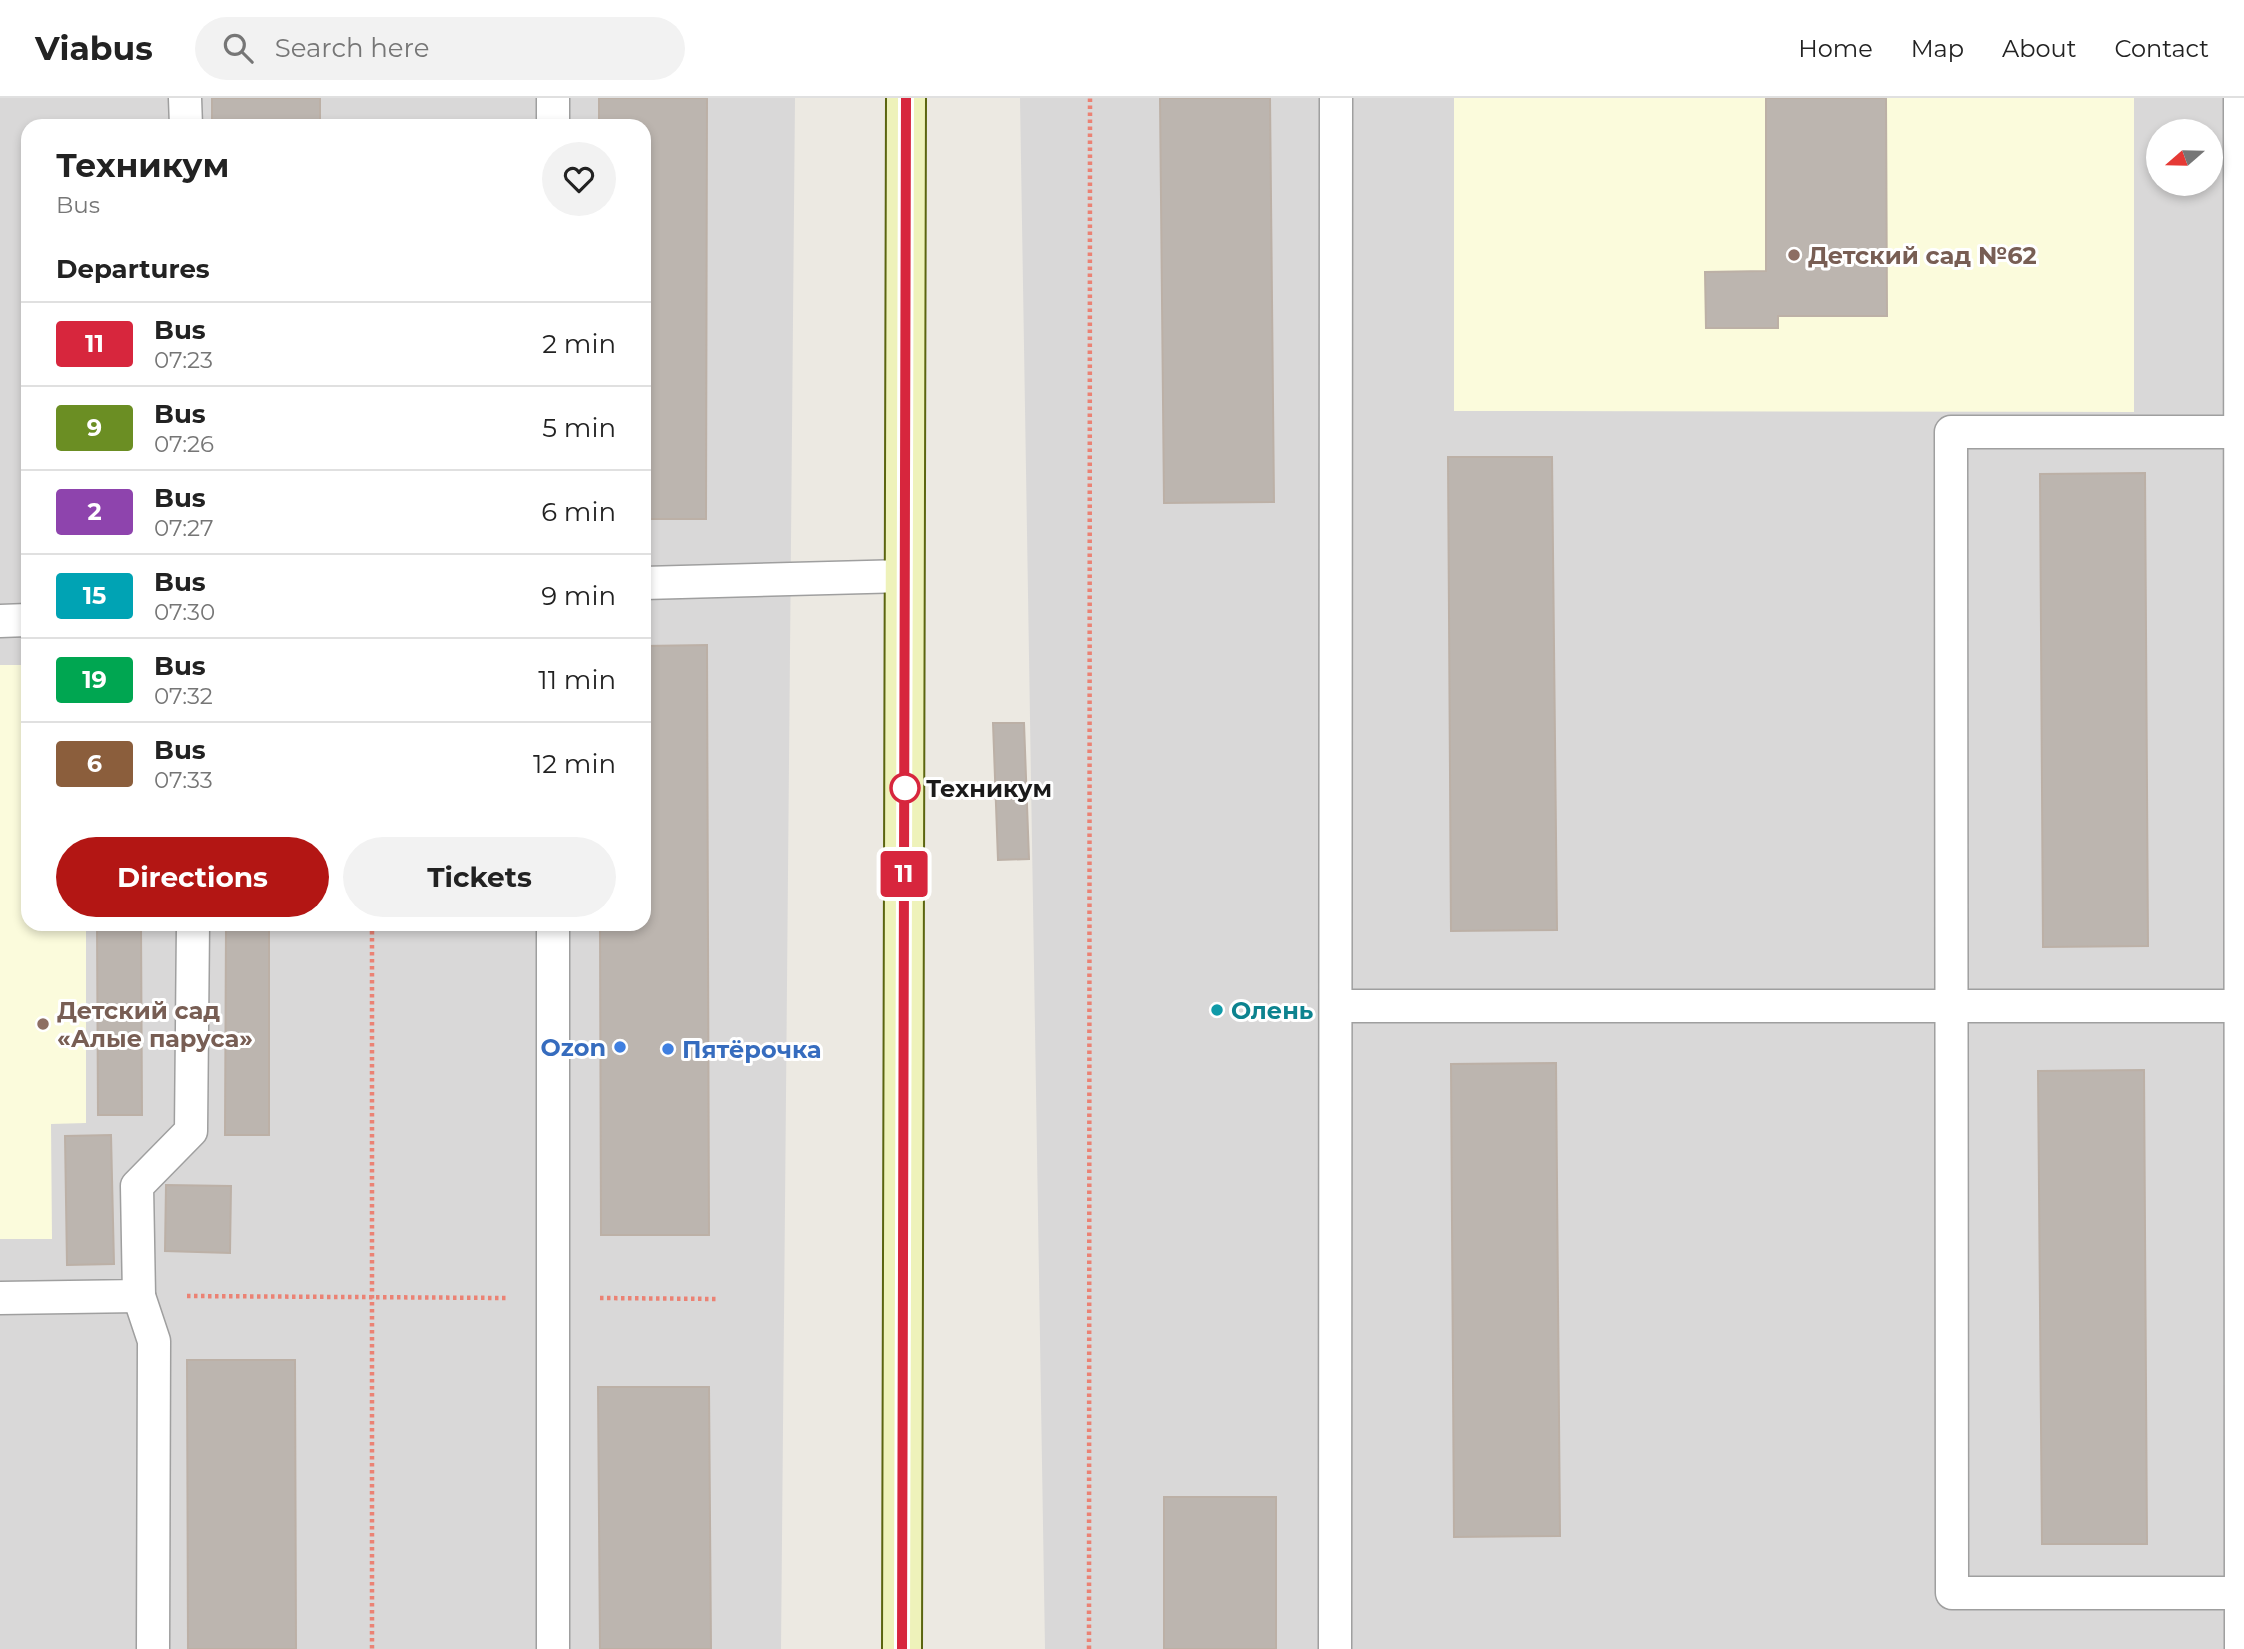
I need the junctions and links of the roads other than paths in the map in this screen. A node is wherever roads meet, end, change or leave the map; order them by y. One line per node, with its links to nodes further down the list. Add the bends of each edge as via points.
1 (186, 98): 6 (lane)
2 (553, 98): 7 (lane)
3 (906, 98): 9 (main road)
4 (1336, 98): 15 (lane)
5 (2240, 98): 8 (lane)
6 (186, 119)
7 (553, 119)
8 (2240, 432): 16 (lane, via 1951,432); 17 (lane)
9 (905, 576): 10 (lane); 23 (main road)
10 (651, 583)
11 (21, 620): 12 (lane)
12 (0, 621)
13 (192, 931): 18 (lane, via 191,1131 137,1186)
14 (553, 931): 22 (lane)
15 (1338, 1006): 16 (lane); 24 (lane)
16 (1952, 1006): 17 (lane); 20 (lane, via 1952,1593)
17 (2242, 1006): 20 (lane)
18 (139, 1296): 19 (lane); 21 (lane, via 154,1341)
19 (0, 1298)
20 (2242, 1593): 25 (lane)
21 (153, 1649)
22 (553, 1649)
23 (902, 1649)
24 (1335, 1649)
25 (2241, 1649)

